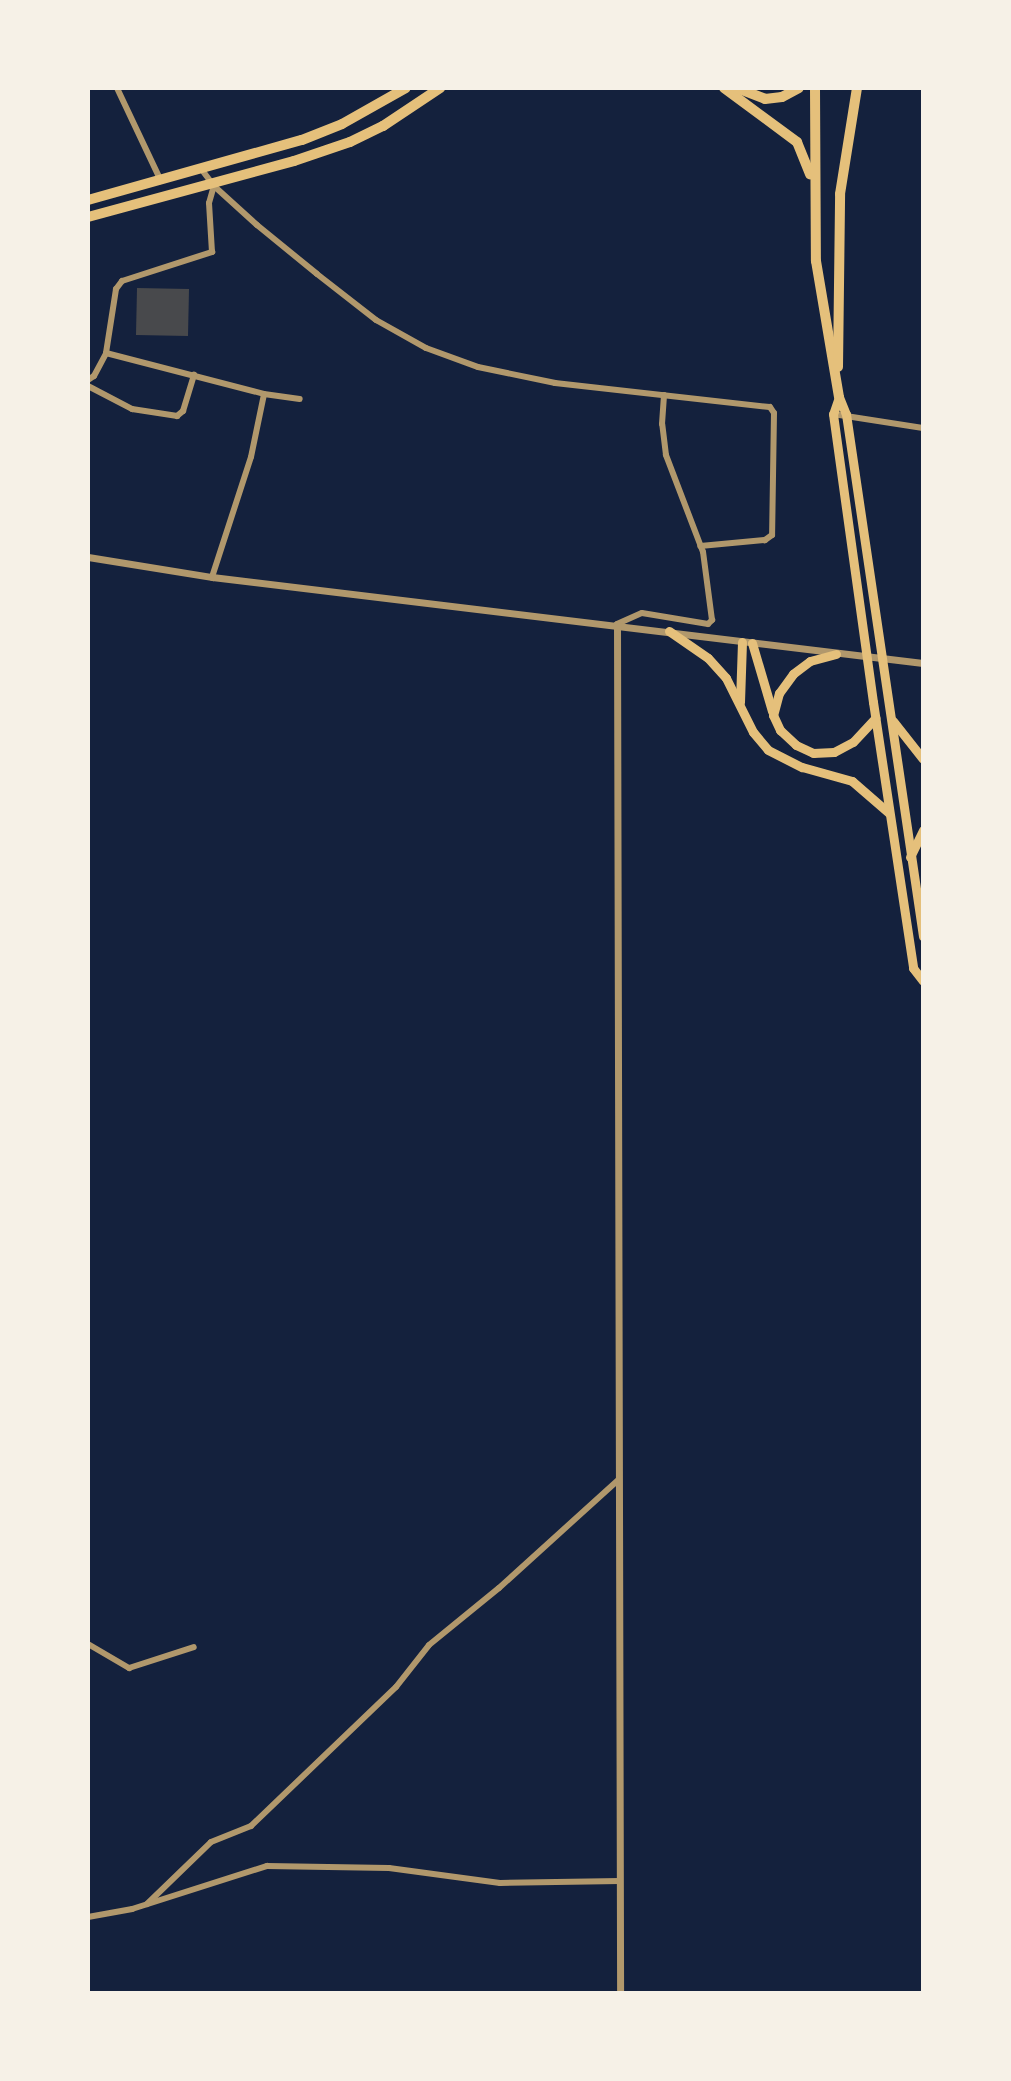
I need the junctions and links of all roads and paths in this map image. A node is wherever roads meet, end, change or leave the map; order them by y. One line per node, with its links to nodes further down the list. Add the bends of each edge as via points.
1 (117, 88): 10 (street)
2 (406, 88): 9 (highway, via 302,140)
3 (440, 88): 11 (highway, via 350,142)
4 (724, 88): 12 (highway, via 797,142)
5 (737, 88): 6 (highway, via 765,99)
6 (799, 88)
7 (815, 88): 12 (highway)
8 (857, 88): 18 (highway, via 840,194)
9 (202, 170): 10 (highway); 11 (street)
10 (161, 181): 13 (highway)
11 (212, 184): 14 (highway); 15 (street, via 212,252 122,281 116,289); 20 (street, via 376,320 426,348 478,367 555,383)
12 (814, 184): 18 (highway, via 816,261)
13 (88, 200)
14 (88, 217)
15 (106, 353): 16 (street); 17 (street)
16 (194, 375): 17 (street, via 177,416 132,409); 19 (street)
17 (88, 383)
18 (838, 391): 22 (main road); 23 (main road)
19 (264, 394): 21 (street); 27 (street, via 251,457)
20 (664, 395): 25 (street, via 666,455); 25 (street, via 770,407 774,413 771,537)
21 (300, 399)
22 (833, 414): 23 (street); 35 (main road)
23 (846, 414): 24 (street); 36 (main road)
24 (923, 428)
25 (700, 546): 28 (street, via 710,623 642,613)
26 (88, 557): 27 (street)
27 (212, 577): 28 (street)
28 (617, 624): 29 (street); 43 (street)
29 (669, 631): 30 (street); 33 (main road, via 708,658)
30 (747, 643): 31 (street); 33 (main road); 34 (main road)
31 (836, 654): 32 (street); 34 (main road, via 810,661 793,674 779,693)
32 (923, 663)
33 (740, 703): 38 (main road, via 768,750 802,767 852,781)
34 (773, 715): 35 (main road, via 788,738 813,753 834,752 853,742)
35 (875, 718): 38 (main road)
36 (891, 719): 37 (main road); 40 (main road)
37 (923, 759)
38 (889, 813): 42 (main road, via 913,968)
39 (923, 830): 40 (main road)
40 (910, 857): 41 (main road)
41 (923, 936)
42 (923, 981)
43 (619, 1478): 46 (street); 47 (street, via 429,1645 396,1687 251,1826 211,1842)
44 (88, 1644): 45 (street, via 129,1668)
45 (194, 1647)
46 (620, 1881): 47 (street, via 500,1883 389,1868 267,1866); 49 (street)
47 (147, 1904): 48 (street)
48 (88, 1917)
49 (620, 1993)

